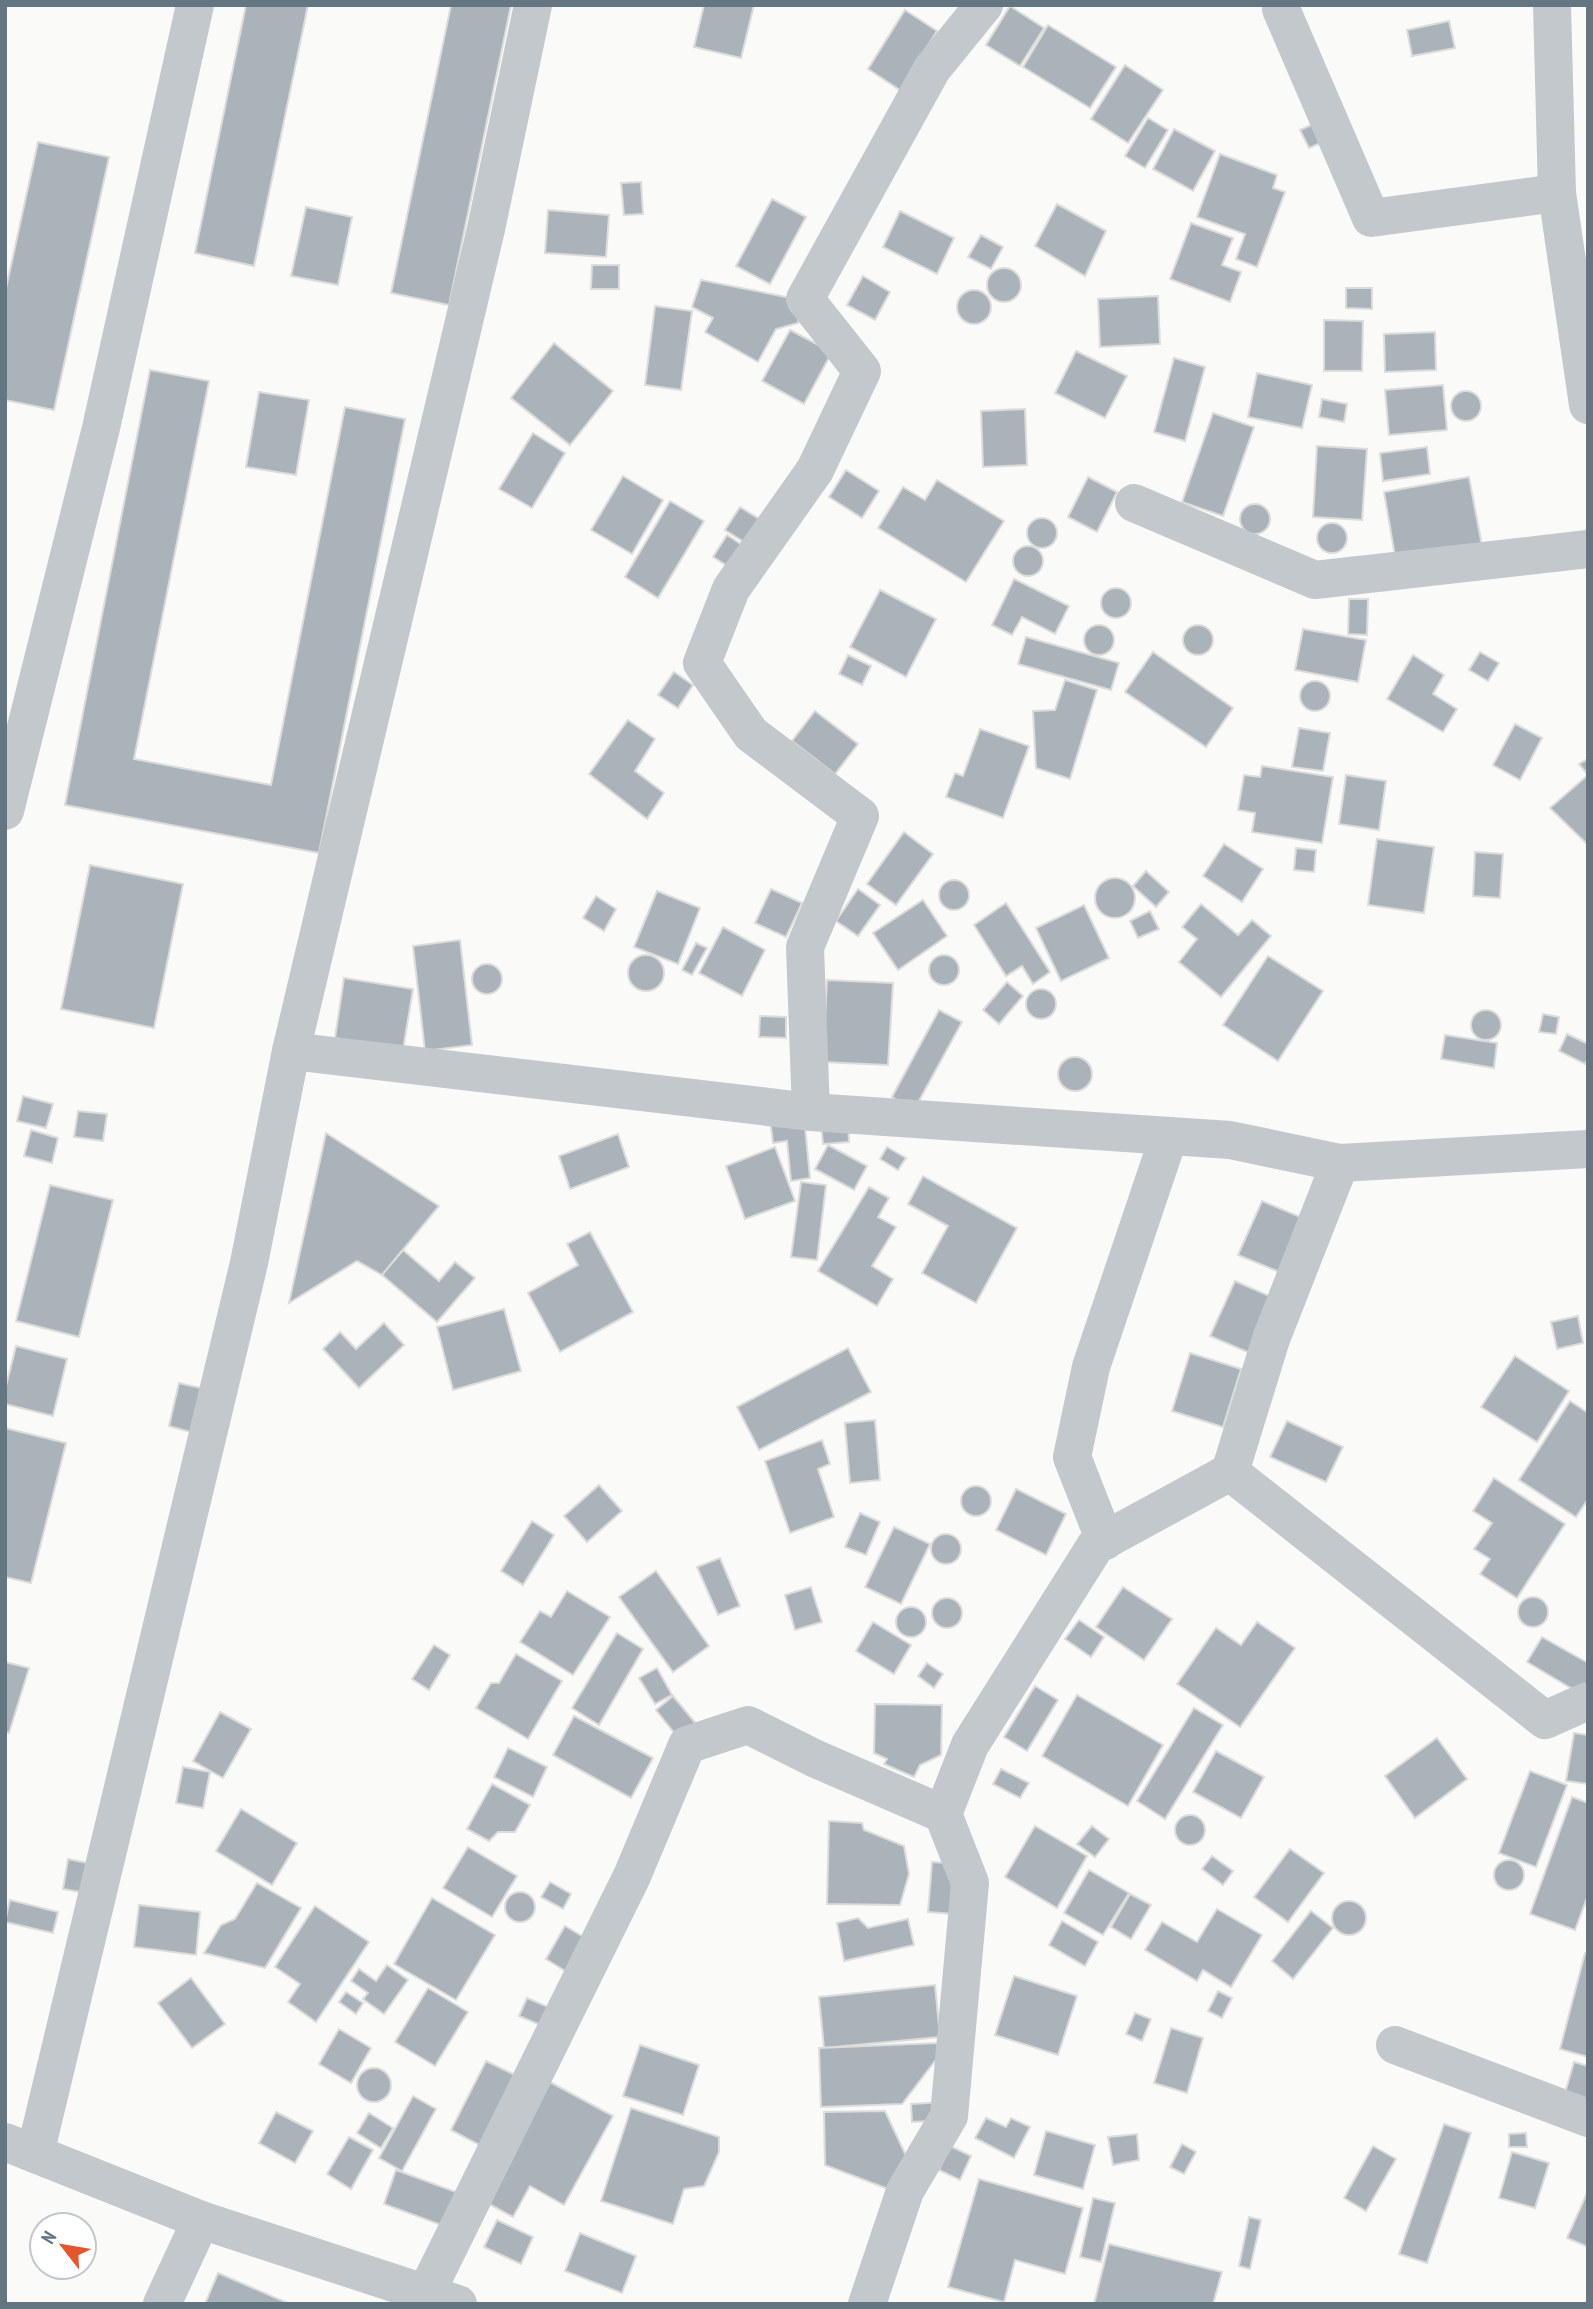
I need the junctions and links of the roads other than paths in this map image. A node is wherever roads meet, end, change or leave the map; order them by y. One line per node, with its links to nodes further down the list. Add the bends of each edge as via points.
1 (195, 5): 10 (street, via 101,428)
2 (533, 5): 11 (street, via 486,229)
3 (984, 5): 12 (street, via 932,69 805,299 862,371 815,470 731,589 702,663 751,734 860,816 805,947)
4 (1552, 5): 6 (street)
5 (1281, 9): 6 (street, via 1371,218)
6 (1557, 193): 7 (street)
7 (1588, 405)
8 (1134, 503): 9 (street, via 1315,580)
9 (1588, 549)
10 (5, 811)
11 (291, 1051): 12 (street); 22 (street, via 250,1263)
12 (811, 1112): 13 (street)
13 (1169, 1136): 15 (street, via 1230,1140); 17 (street, via 1091,1367 1072,1457)
14 (1588, 1149): 15 (street)
15 (1340, 1163): 16 (street, via 1271,1339)
16 (1230, 1472): 17 (street); 18 (street, via 1545,1720)
17 (1105, 1541): 19 (street, via 1096,1545 970,1745)
18 (1588, 1701)
19 (943, 1814): 24 (street, via 748,1725 687,1745); 26 (street, via 970,1883 949,2116 905,2191)
20 (1395, 2045): 21 (street)
21 (1588, 2118)
22 (20, 2148): 23 (street)
23 (201, 2220): 24 (street); 25 (street)
24 (442, 2298)
25 (162, 2304)
26 (867, 2304)

